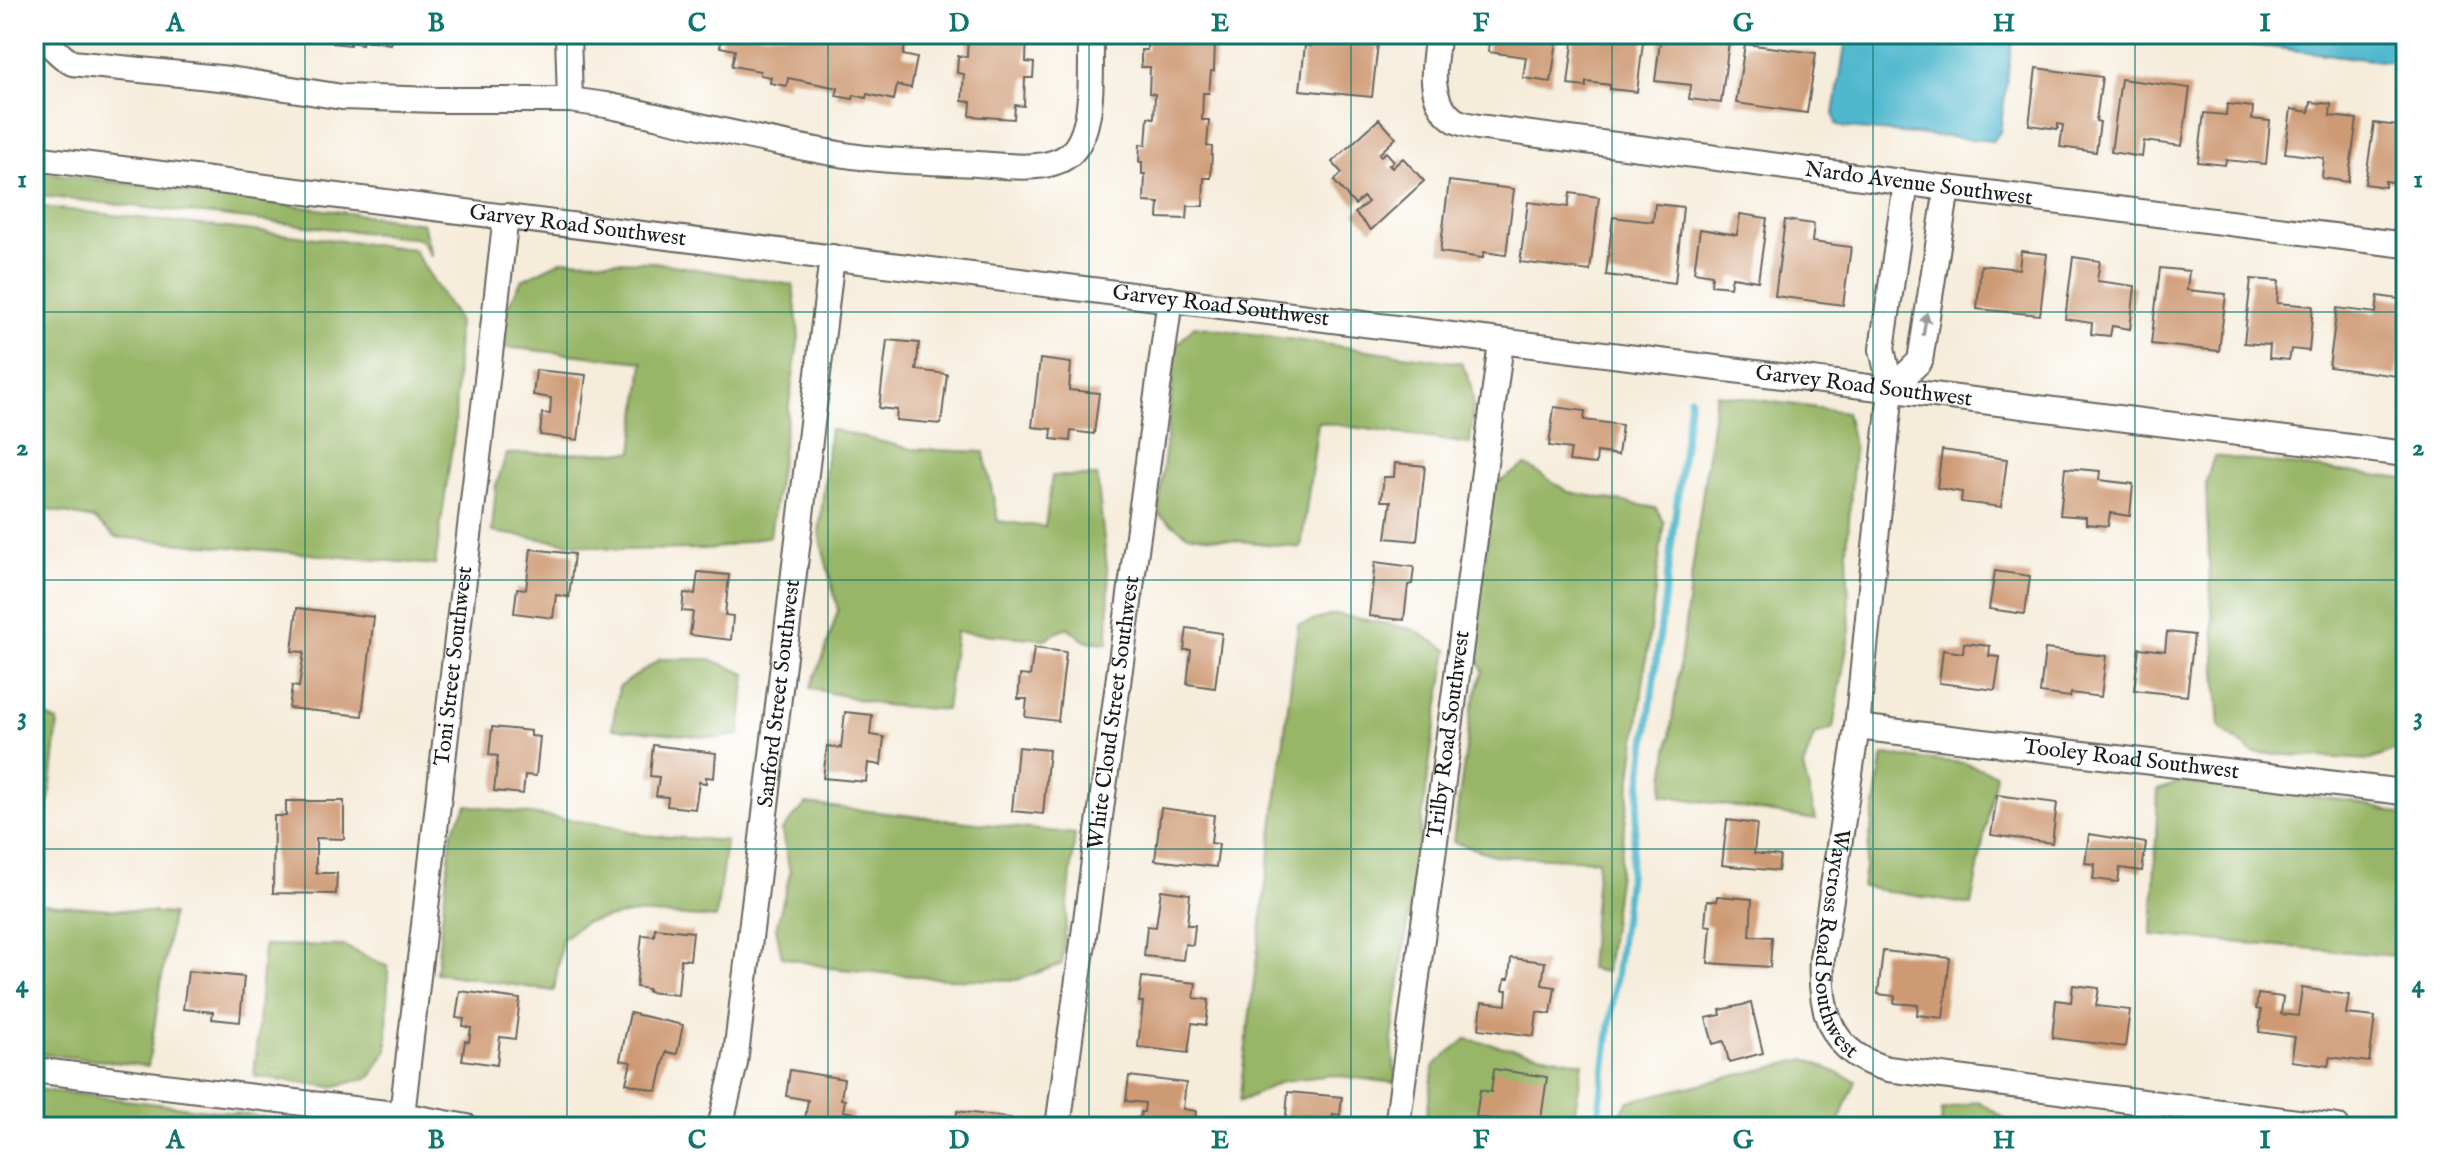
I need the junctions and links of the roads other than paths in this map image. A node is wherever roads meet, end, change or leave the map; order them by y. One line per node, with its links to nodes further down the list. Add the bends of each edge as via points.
1 (44, 34): 5 (street, via 72,63 342,97)
2 (568, 34): 5 (street)
3 (1091, 34): 5 (street, via 1088,121 1082,138 1056,162 1028,167 839,154)
4 (1438, 34): 7 (street, Nardo Avenue Southwest, via 1433,73 1439,103 1454,121)
5 (570, 100)
6 (34, 158): 9 (street, Garvey Road Southwest)
7 (1906, 183): 8 (street, Nardo Avenue Southwest); 14 (street, Waycross Road Southwest, via 1882,349)
8 (1947, 188): 10 (street, Nardo Avenue Southwest); 14 (street, one-way to 8, via 1920,361)
9 (506, 216): 11 (street, Garvey Road Southwest); 19 (street, Toni Street Southwest)
10 (2406, 245)
11 (832, 257): 12 (street, Garvey Road Southwest); 21 (street, Sanford Street Southwest, via 736,1055)
12 (1170, 299): 13 (street, Garvey Road Southwest); 22 (street, White Cloud Street Southwest)
13 (1501, 343): 14 (street, Garvey Road Southwest); 23 (street, Trilby Road Southwest)
14 (1891, 389): 15 (street, Garvey Road Southwest); 16 (street, Waycross Road Southwest)
15 (2406, 454)
16 (1857, 727): 17 (street, Tooley Road Southwest); 24 (street, Waycross Road Southwest, via 1821,985 1831,1027 1852,1053 1868,1064 1922,1074)
17 (2406, 794)
18 (34, 1070): 19 (street)
19 (402, 1115): 20 (street)
20 (467, 1127)
21 (720, 1127)
22 (1058, 1127)
23 (1397, 1127)
24 (2337, 1127)

